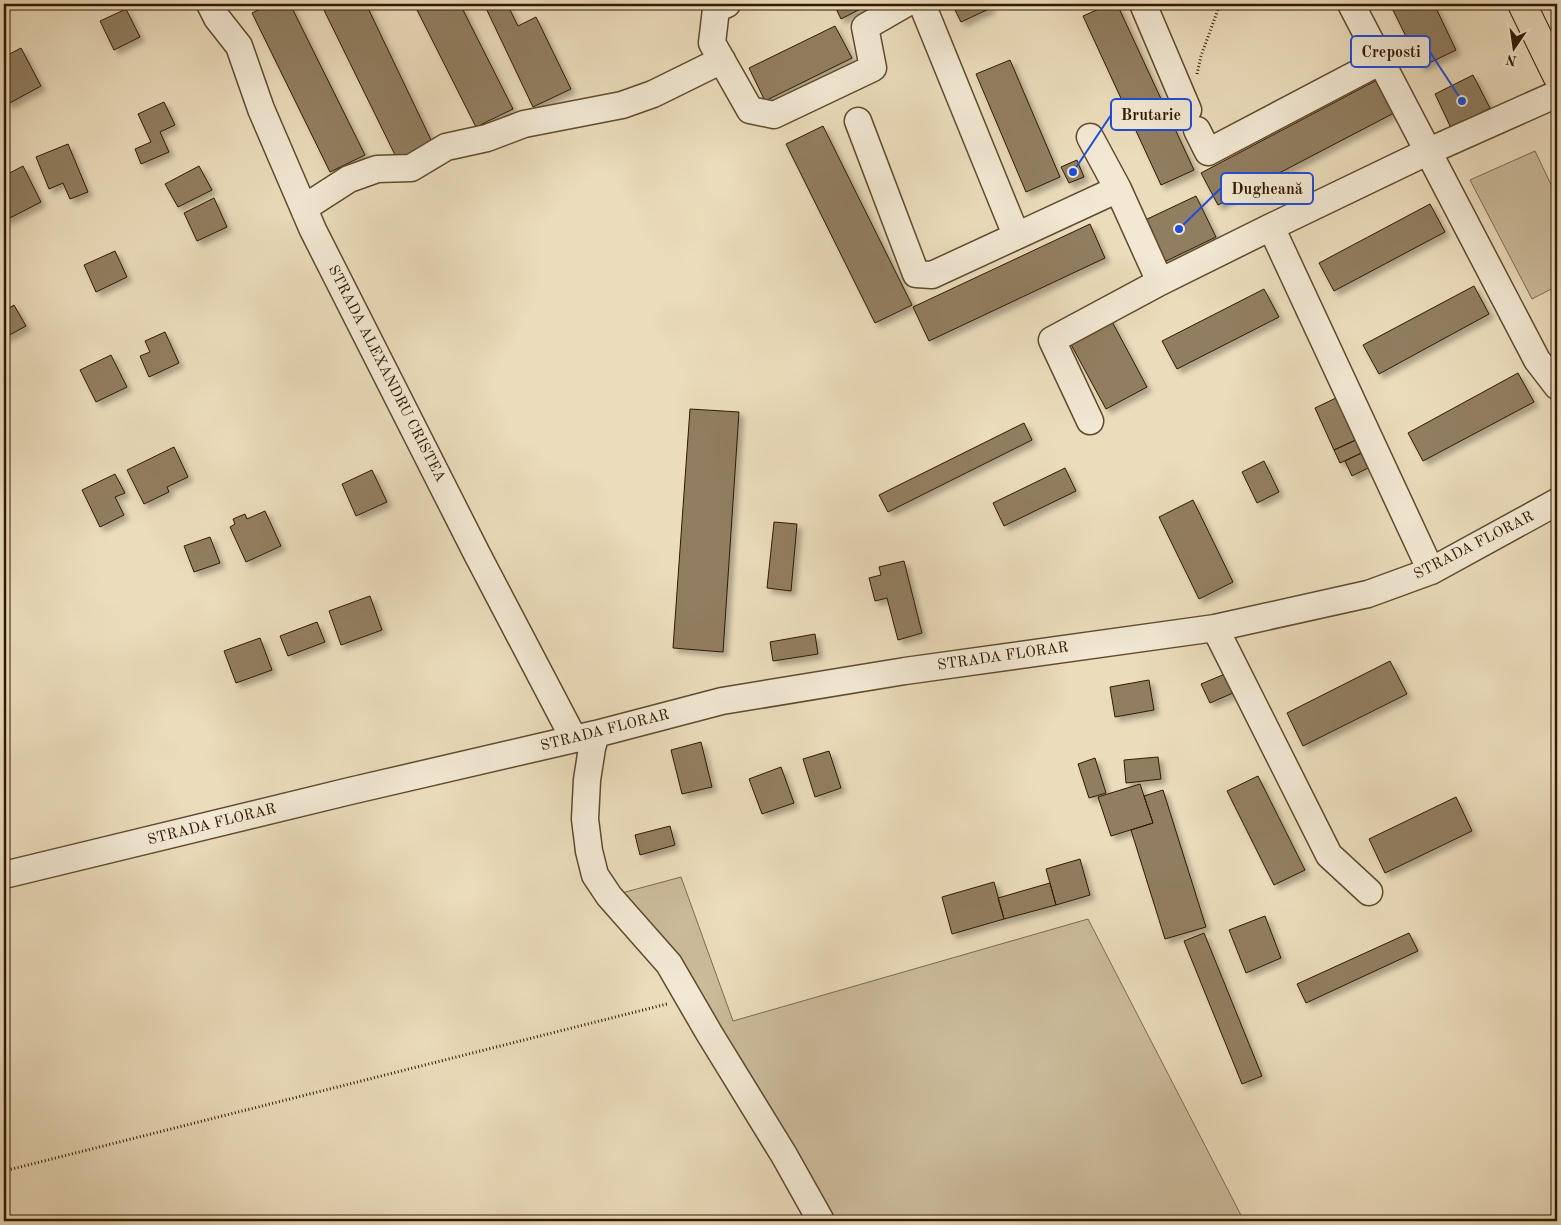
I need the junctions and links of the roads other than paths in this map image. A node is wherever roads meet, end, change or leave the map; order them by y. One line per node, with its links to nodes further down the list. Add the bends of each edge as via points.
1 (210, 4): 16 (street, STRADA ALEXANDRU CRISTEA, via 239,46 261,109)
2 (727, 4): 8 (street, via 716,9 712,43)
3 (905, 4): 8 (street, via 865,27 873,68 774,116 750,110)
4 (922, 4): 18 (street)
5 (1143, 4): 9 (street, via 1208,152)
6 (1351, 4): 9 (street)
7 (1522, 4): 10 (main road)
8 (722, 60): 16 (street, via 653,94 622,105 524,124 487,138 446,147 411,168 377,169 349,179)
9 (1381, 61): 14 (street)
10 (1557, 76)
11 (1557, 94): 14 (street)
12 (858, 121): 18 (street, via 916,274 932,276)
13 (1090, 137): 15 (street)
14 (1427, 152): 17 (street); 20 (street, via 1538,360)
15 (1118, 188): 18 (street); 19 (street)
16 (304, 208): 25 (street, STRADA ALEXANDRU CRISTEA, via 477,554)
17 (1271, 227): 19 (street); 23 (street)
18 (1016, 235)
19 (1160, 282): 21 (street, via 1052,340)
20 (1557, 386)
21 (1090, 422)
22 (1557, 502): 23 (street, STRADA FLORAR)
23 (1431, 571): 24 (street, STRADA FLORAR, via 1368,594)
24 (1215, 628): 25 (street, STRADA FLORAR, via 905,671 722,701); 27 (street, via 1329,855)
25 (585, 737): 26 (street, STRADA FLORAR); 28 (street, via 592,748 585,819 595,874 608,896 669,964)
26 (4, 875)
27 (1369, 892)
28 (821, 1221)

